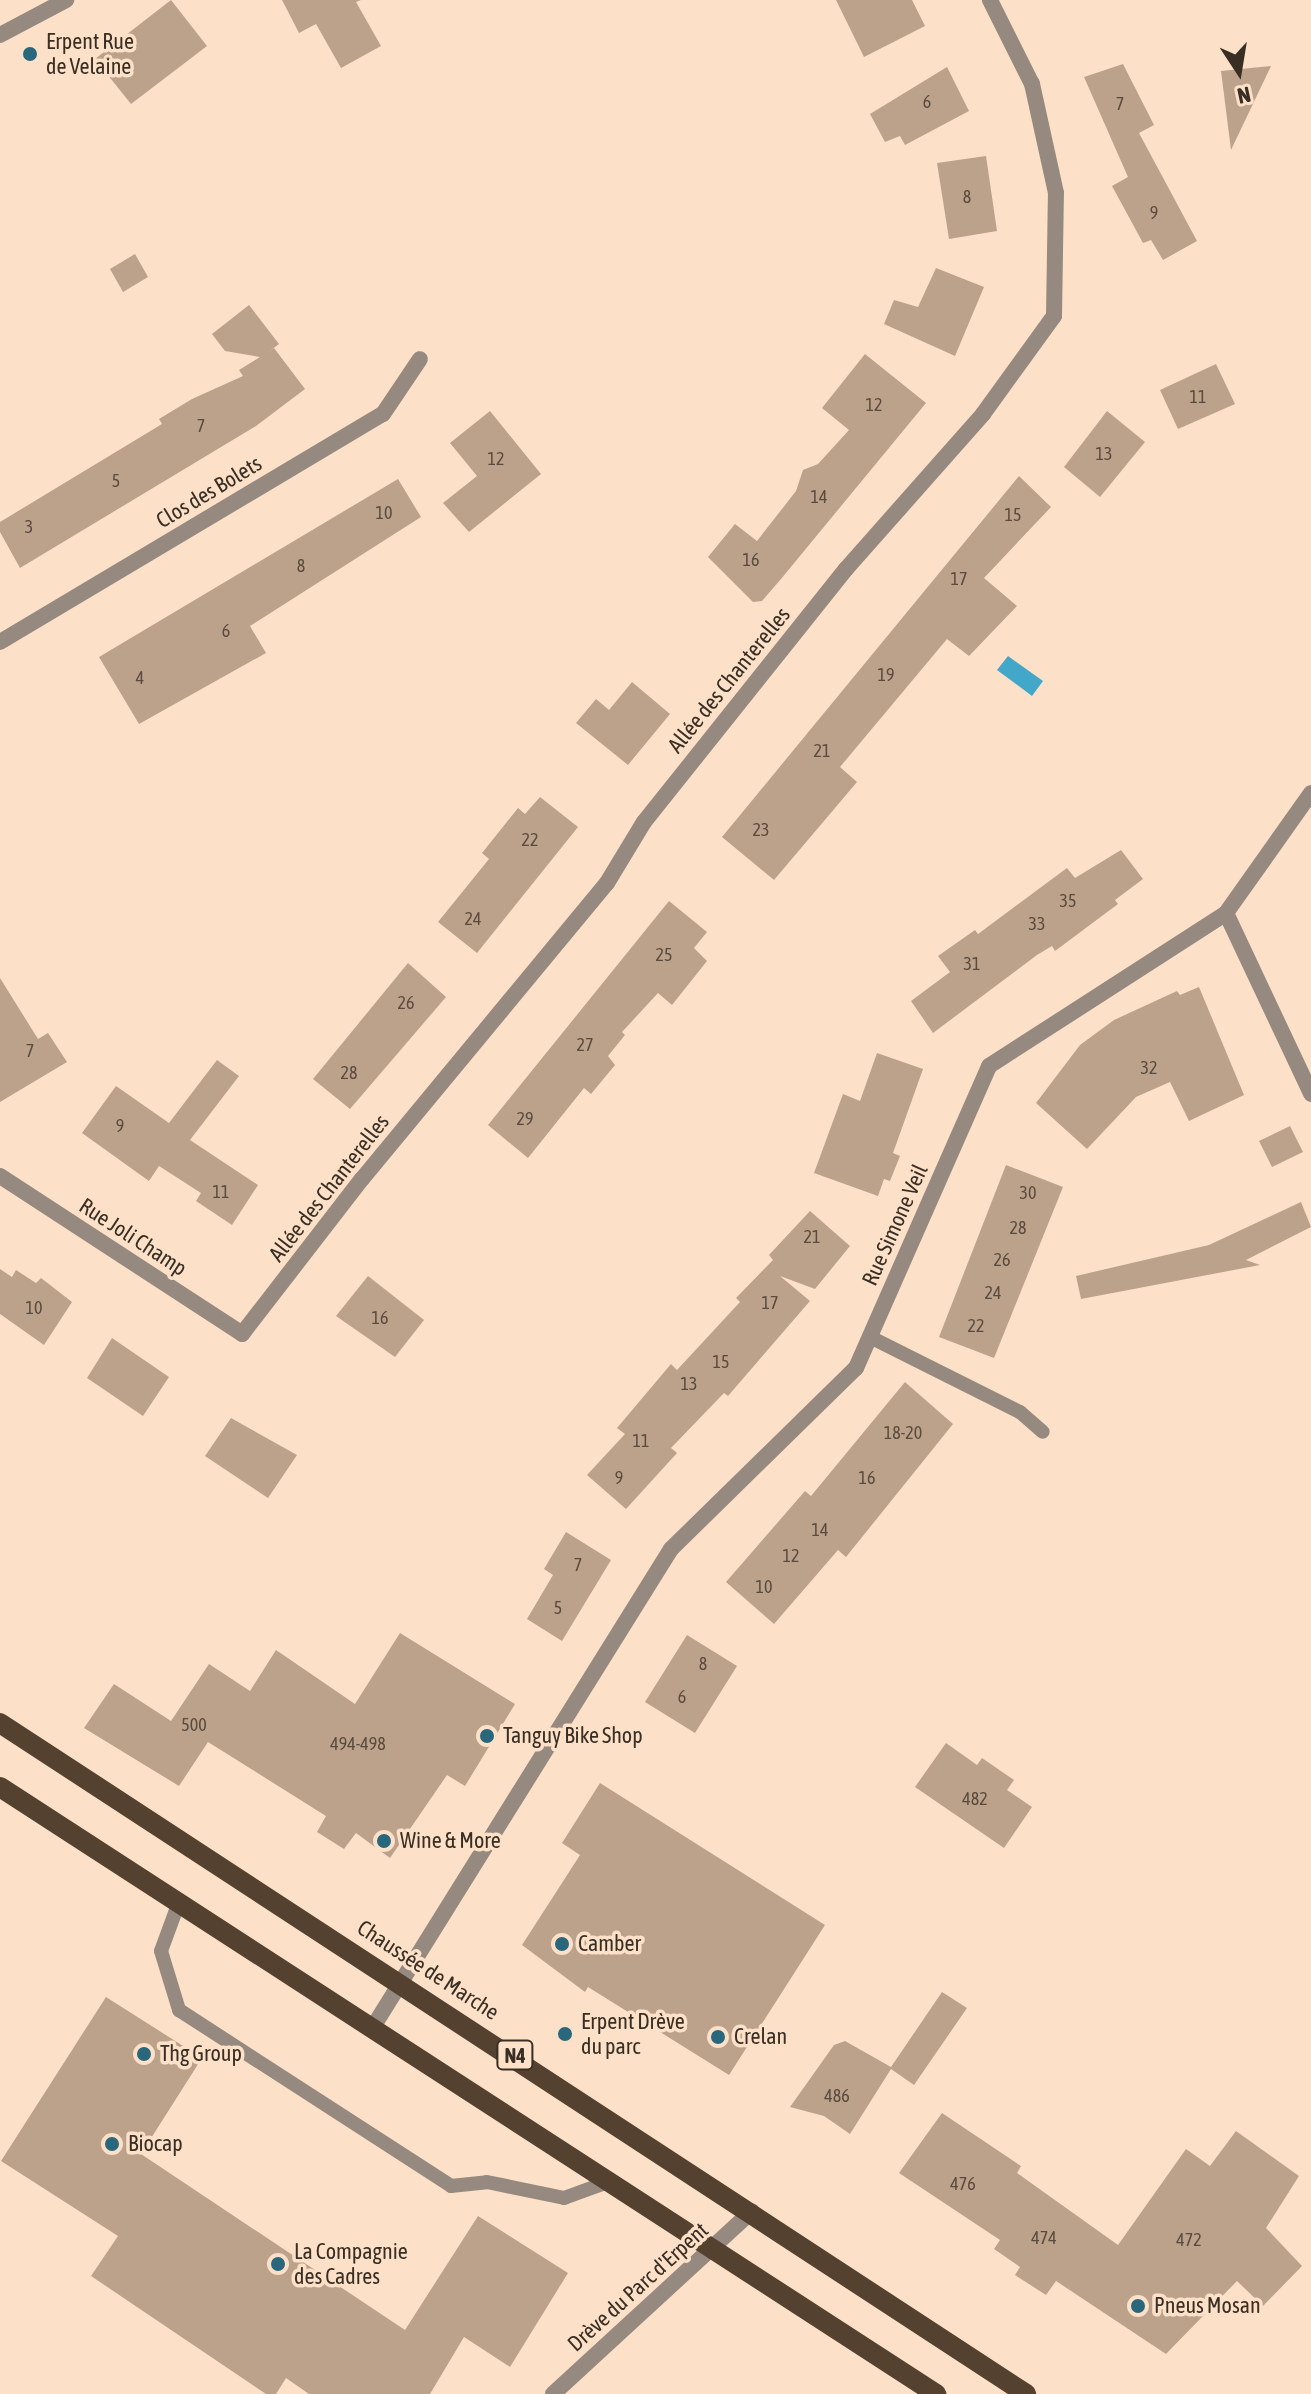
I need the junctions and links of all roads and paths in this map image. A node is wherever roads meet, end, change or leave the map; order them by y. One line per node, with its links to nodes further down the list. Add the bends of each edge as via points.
1 (66, 0): 3 (street)
2 (990, 0): 10 (street, Allée des Chanterelles, via 1032,84 1056,193 1054,316 983,414 884,524 653,809 607,883 362,1179)
3 (0, 35)
4 (420, 359): 5 (street, Clos des Bolets, via 383,414)
5 (0, 642)
6 (1311, 793): 7 (street, Rue Simone Veil)
7 (1226, 913): 8 (street); 11 (street, Rue Simone Veil, via 989,1066)
8 (1311, 1094)
9 (0, 1176): 10 (street, Rue Joli Champ)
10 (242, 1334)
11 (870, 1337): 12 (lane, via 1020,1412); 16 (street, Rue Simone Veil, via 856,1368 671,1549)
12 (1043, 1432)
13 (0, 1723): 16 (main road, Chaussée de Marche / N4)
14 (0, 1787): 15 (main road, N4)
15 (179, 1902): 17 (main road, N4); 18 (lane, via 161,1951 179,2010 451,2186 487,2182 564,2198)
16 (402, 1982): 17 (street, Rue Simone Veil); 19 (main road, Chaussée de Marche / N4)
17 (373, 2027): 18 (main road, N4)
18 (608, 2182): 20 (main road, N4)
19 (752, 2211): 20 (street, Drève du Parc d'Erpent); 23 (main road, Chaussée de Marche / N4)
20 (714, 2251): 21 (street, Drève du Parc d'Erpent); 22 (main road, N4)
21 (553, 2394)
22 (936, 2394)
23 (1026, 2394)

